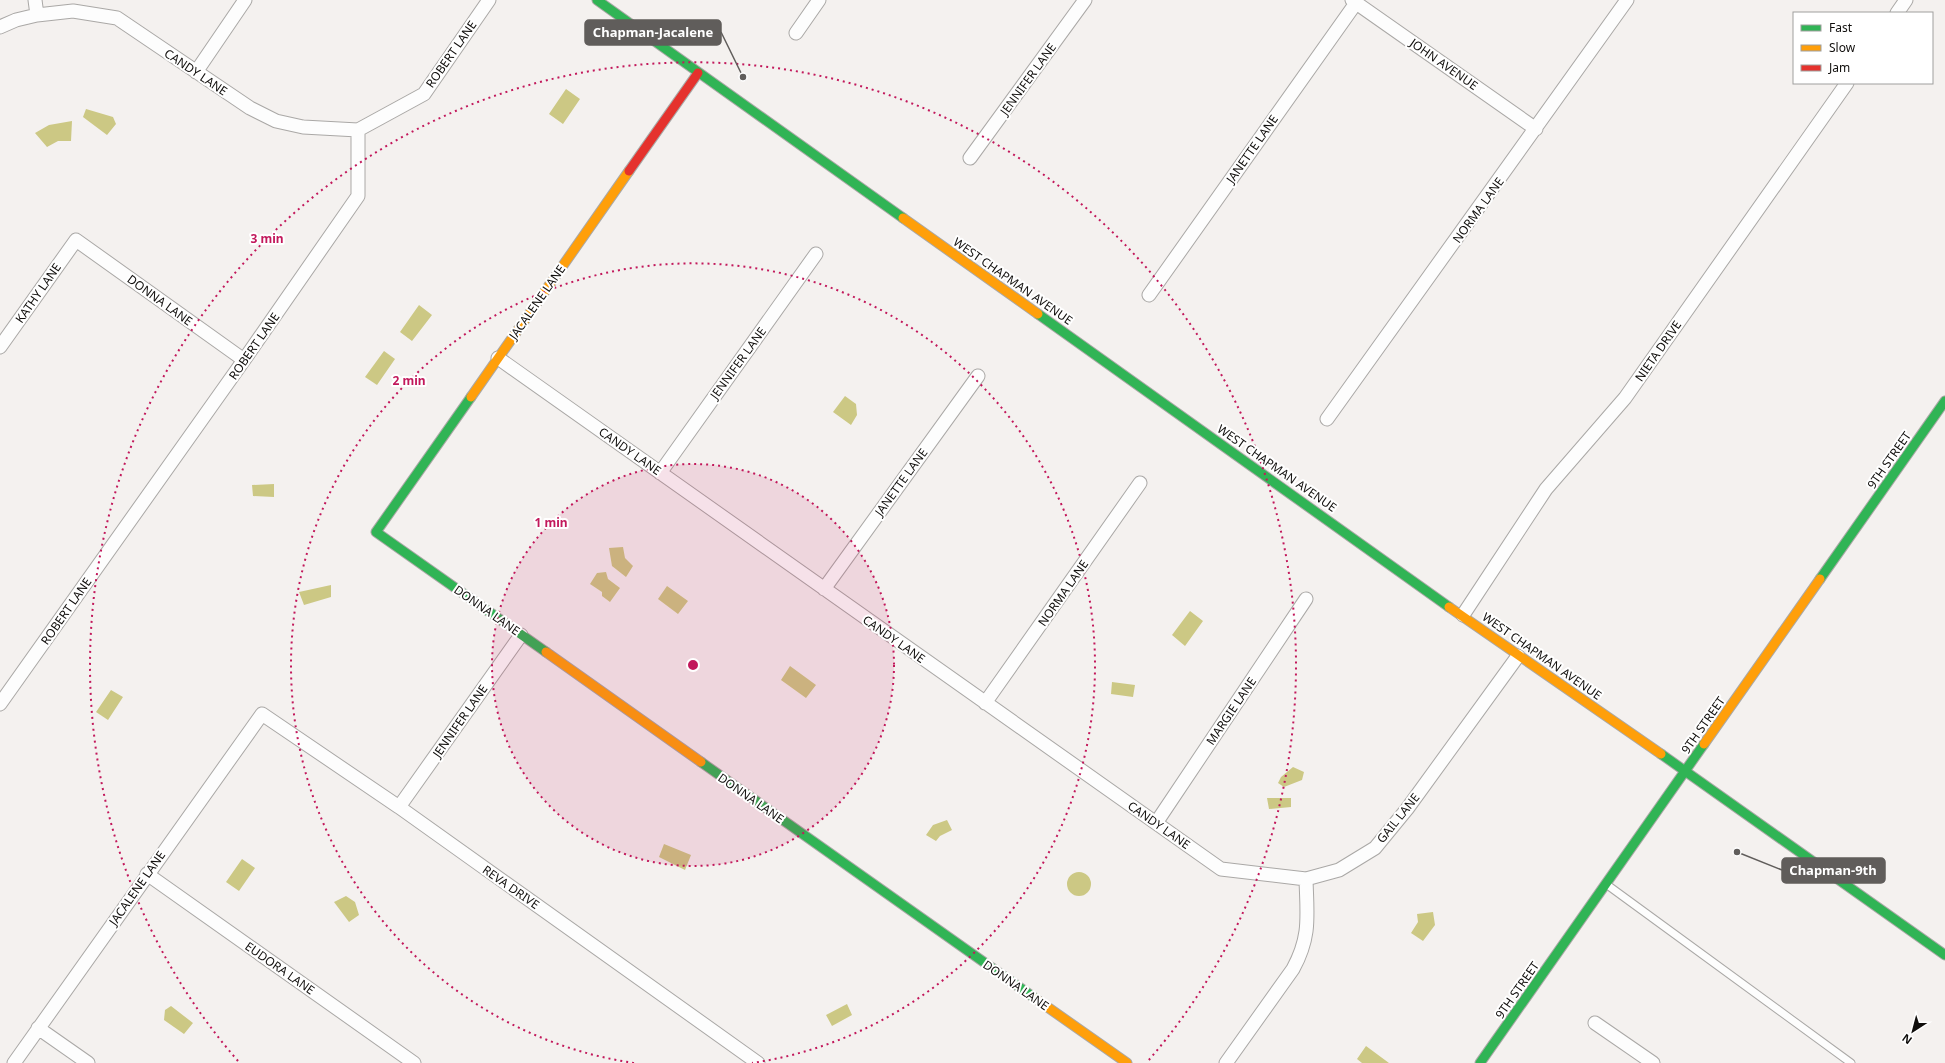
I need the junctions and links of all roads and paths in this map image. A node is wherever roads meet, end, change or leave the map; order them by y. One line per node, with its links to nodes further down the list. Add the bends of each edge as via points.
1 (35, 0): 11 (street)
2 (245, 0): 14 (street)
3 (489, 0): 18 (street, ROBERT LANE, via 424,94)
4 (597, 0): 15 (street, WEST CHAPMAN AVENUE)
5 (819, 0): 13 (street)
6 (1086, 0): 19 (street, JENNIFER LANE)
7 (1627, 0): 17 (street, NORMA LANE)
8 (1906, 0): 10 (street)
9 (1354, 1): 17 (street, JOHN AVENUE); 22 (street, JANETTE LANE)
10 (1898, 12)
11 (37, 15): 12 (street, CANDY LANE, via 16,20); 14 (street, CANDY LANE, via 74,11 117,18)
12 (0, 28)
13 (796, 33)
14 (196, 72): 18 (street, CANDY LANE, via 276,122 303,128)
15 (698, 73): 24 (street, JACALENE LANE); 34 (street, WEST CHAPMAN AVENUE)
16 (1846, 84): 34 (street, NIETA DRIVE, via 1625,398 1546,489)
17 (1536, 129): 28 (street, NORMA LANE)
18 (358, 130): 25 (street, ROBERT LANE, via 358,196)
19 (970, 158)
20 (76, 240): 23 (street, KATHY LANE); 25 (street, DONNA LANE)
21 (816, 254): 29 (street, JENNIFER LANE)
22 (1149, 295)
23 (0, 347)
24 (498, 358): 29 (street, CANDY LANE); 31 (street, JACALENE LANE)
25 (244, 360): 38 (street, ROBERT LANE)
26 (978, 376): 32 (street, JANETTE LANE)
27 (1945, 401): 40 (street, 9TH STREET)
28 (1327, 419)
29 (660, 473): 32 (street, CANDY LANE)
30 (1140, 483): 37 (street, NORMA LANE)
31 (376, 532): 35 (street, DONNA LANE)
32 (824, 589): 37 (street, CANDY LANE)
33 (1306, 599): 42 (street, MARGIE LANE)
34 (1463, 615): 36 (street, WEST CHAPMAN AVENUE)
35 (521, 635): 41 (street, JENNIFER LANE); 53 (street, DONNA LANE)
36 (1518, 656): 40 (street, WEST CHAPMAN AVENUE); 44 (street, GAIL LANE, via 1407,809 1374,848 1340,870)
37 (985, 703): 42 (street, CANDY LANE)
38 (0, 704)
39 (262, 714): 41 (street, REVA DRIVE); 43 (street, JACALENE LANE)
40 (1685, 771): 45 (street, 9TH STREET); 46 (street, WEST CHAPMAN AVENUE)
41 (399, 807): 52 (street, REVA DRIVE)
42 (1156, 823): 44 (street, CANDY LANE, via 1221,869)
43 (147, 874): 48 (street, JACALENE LANE); 51 (street, EUDORA LANE)
44 (1306, 879): 54 (street, via 1307,930 1302,952 1293,969)
45 (1606, 884): 55 (street, 9TH STREET); 57 (lane)
46 (1945, 955)
47 (1595, 1023): 56 (street)
48 (38, 1028): 49 (street, JACALENE LANE); 50 (street)
49 (14, 1063)
50 (88, 1063)
51 (414, 1063)
52 (758, 1063)
53 (1127, 1063)
54 (1226, 1063)
55 (1480, 1063)
56 (1653, 1063)
57 (1851, 1063)

